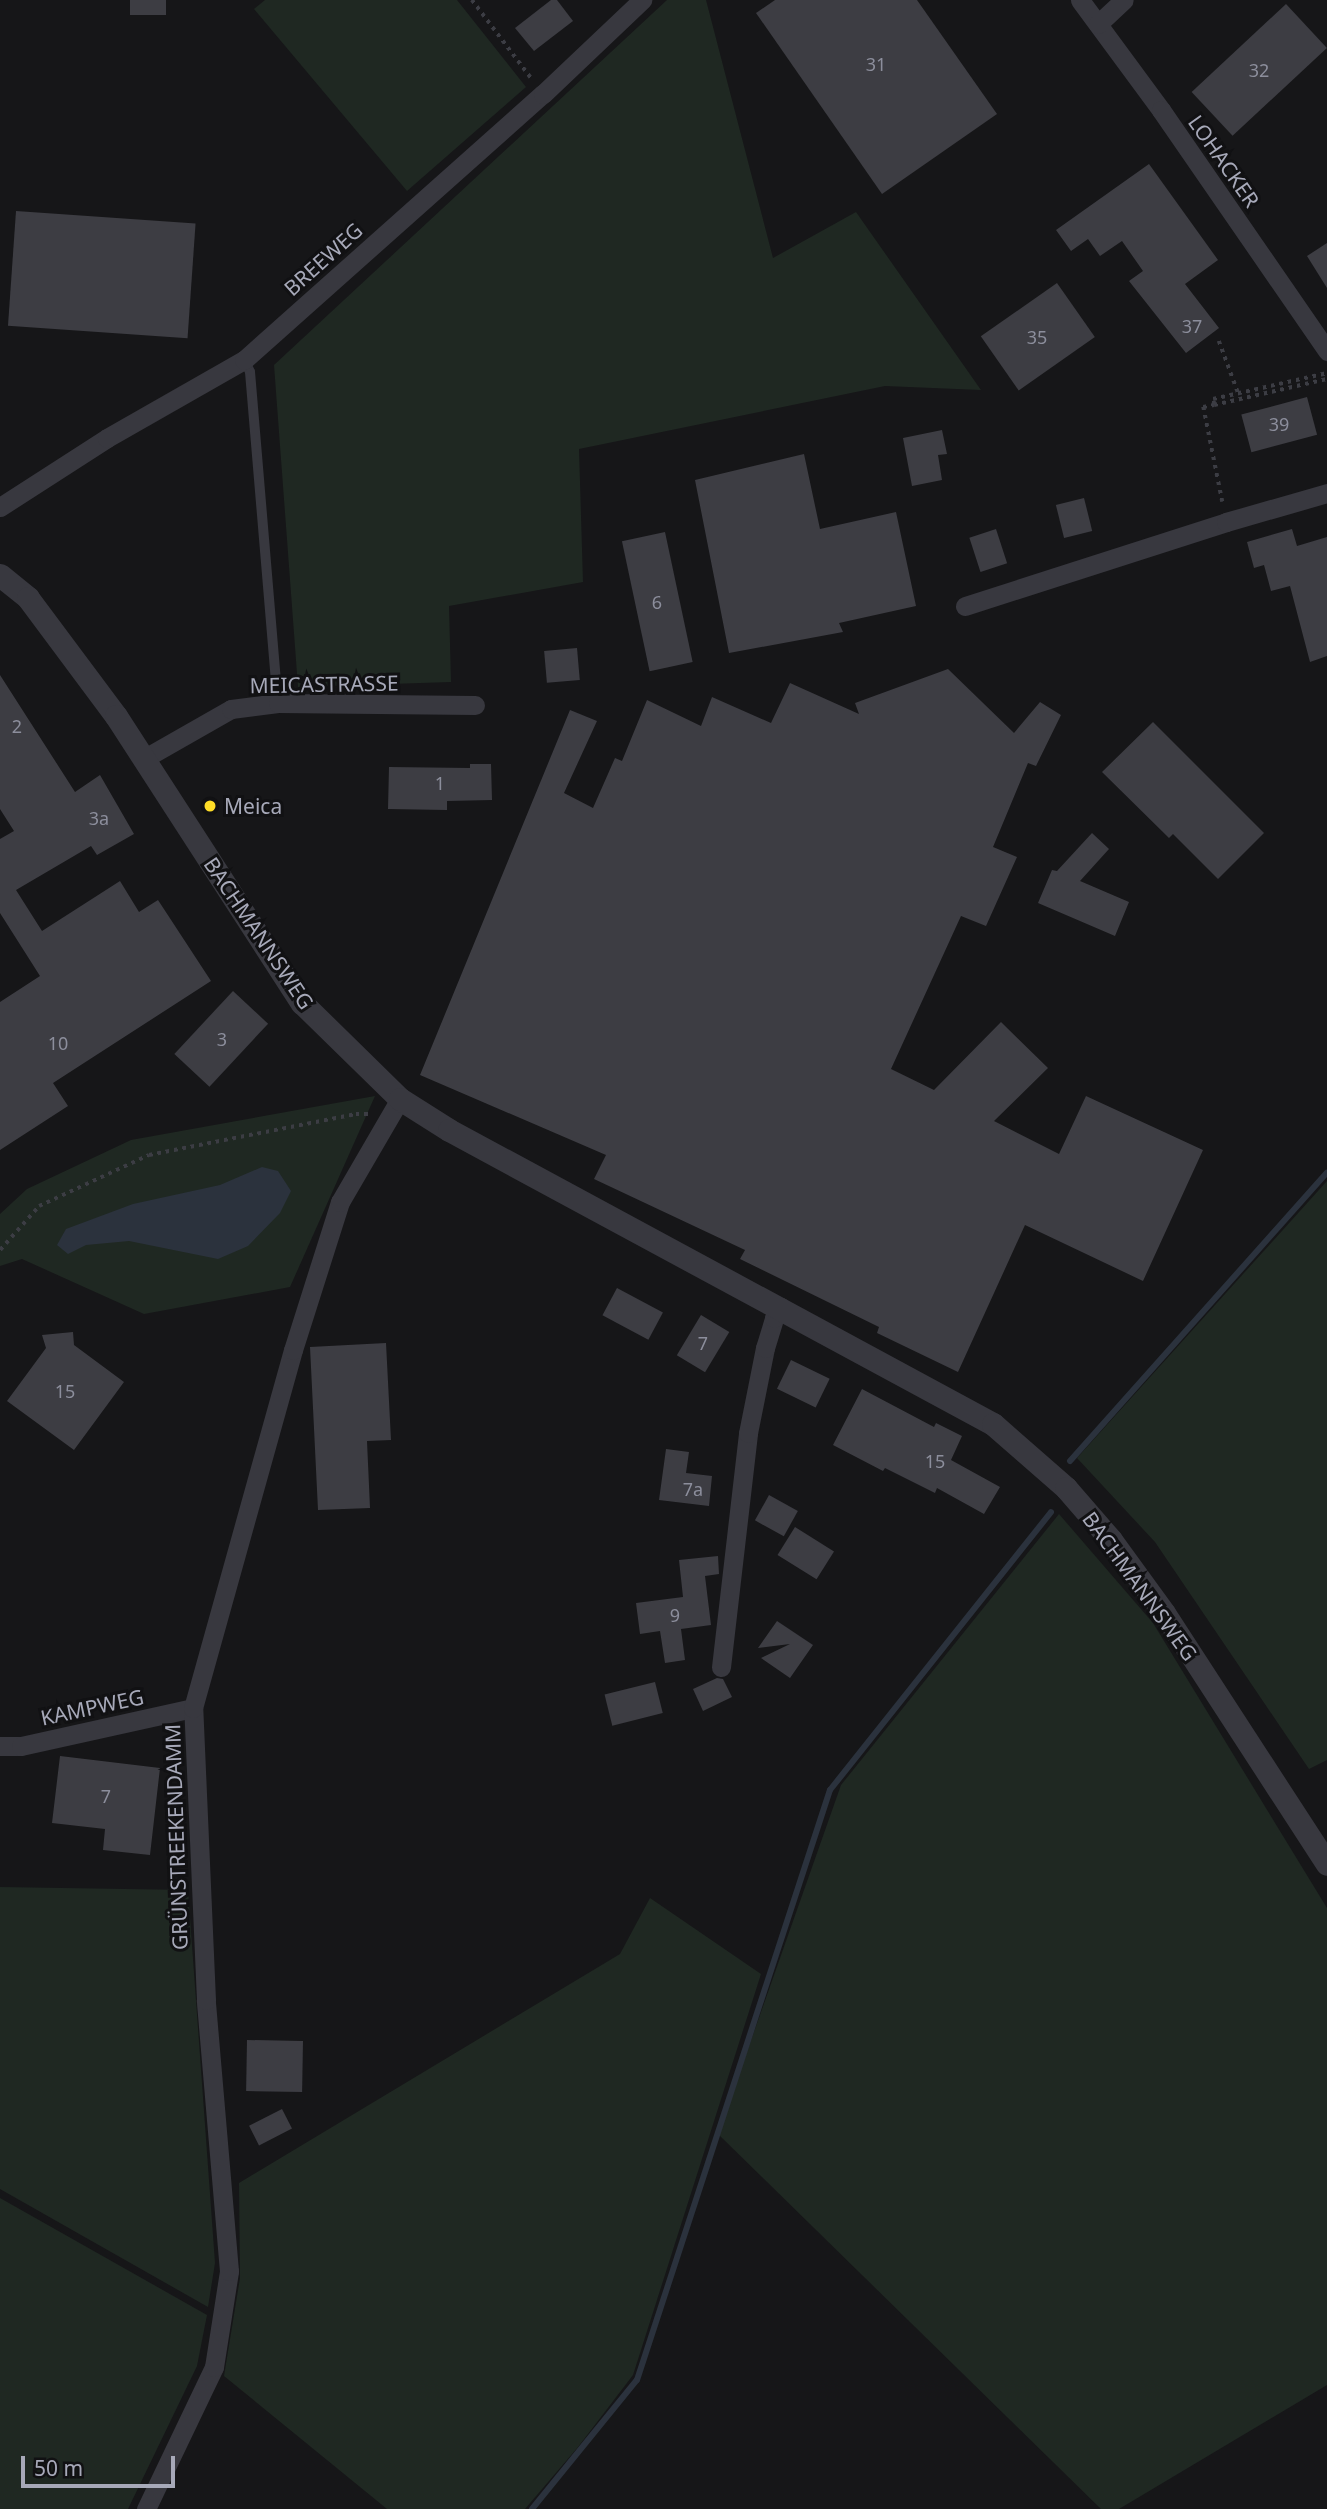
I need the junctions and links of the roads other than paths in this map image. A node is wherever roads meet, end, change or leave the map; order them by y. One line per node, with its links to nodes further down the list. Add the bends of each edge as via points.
1 (642, 0): 6 (street, BREEWEG)
2 (1080, 0): 4 (street, LOHACKER)
3 (1124, 0): 4 (street)
4 (1098, 24): 5 (street, LOHACKER)
5 (1327, 351)
6 (244, 359): 8 (street, BREEWEG, via 107,438); 11 (lane, via 250,372)
7 (1327, 493): 10 (street)
8 (0, 507)
9 (0, 575): 13 (street, BACHMANNSWEG, via 28,598)
10 (965, 607)
11 (278, 703): 12 (street, MEICASTRASSE); 13 (street, MEICASTRASSE, via 231,709)
12 (475, 705)
13 (145, 758): 14 (street, BACHMANNSWEG, via 302,1003)
14 (394, 1107): 15 (street, BACHMANNSWEG, via 449,1130); 17 (street, GRÜNSTREEKENDAMM, via 340,1202 289,1363)
15 (781, 1307): 16 (street, via 765,1348 748,1433); 19 (street, BACHMANNSWEG, via 993,1424 1066,1488 1164,1613)
16 (721, 1667)
17 (193, 1708): 18 (street, KAMPWEG, via 21,1746); 20 (street, GRÜNSTREEKENDAMM, via 206,2000 229,2271 214,2367)
18 (0, 1746)
19 (1327, 1864)
20 (145, 2509)

